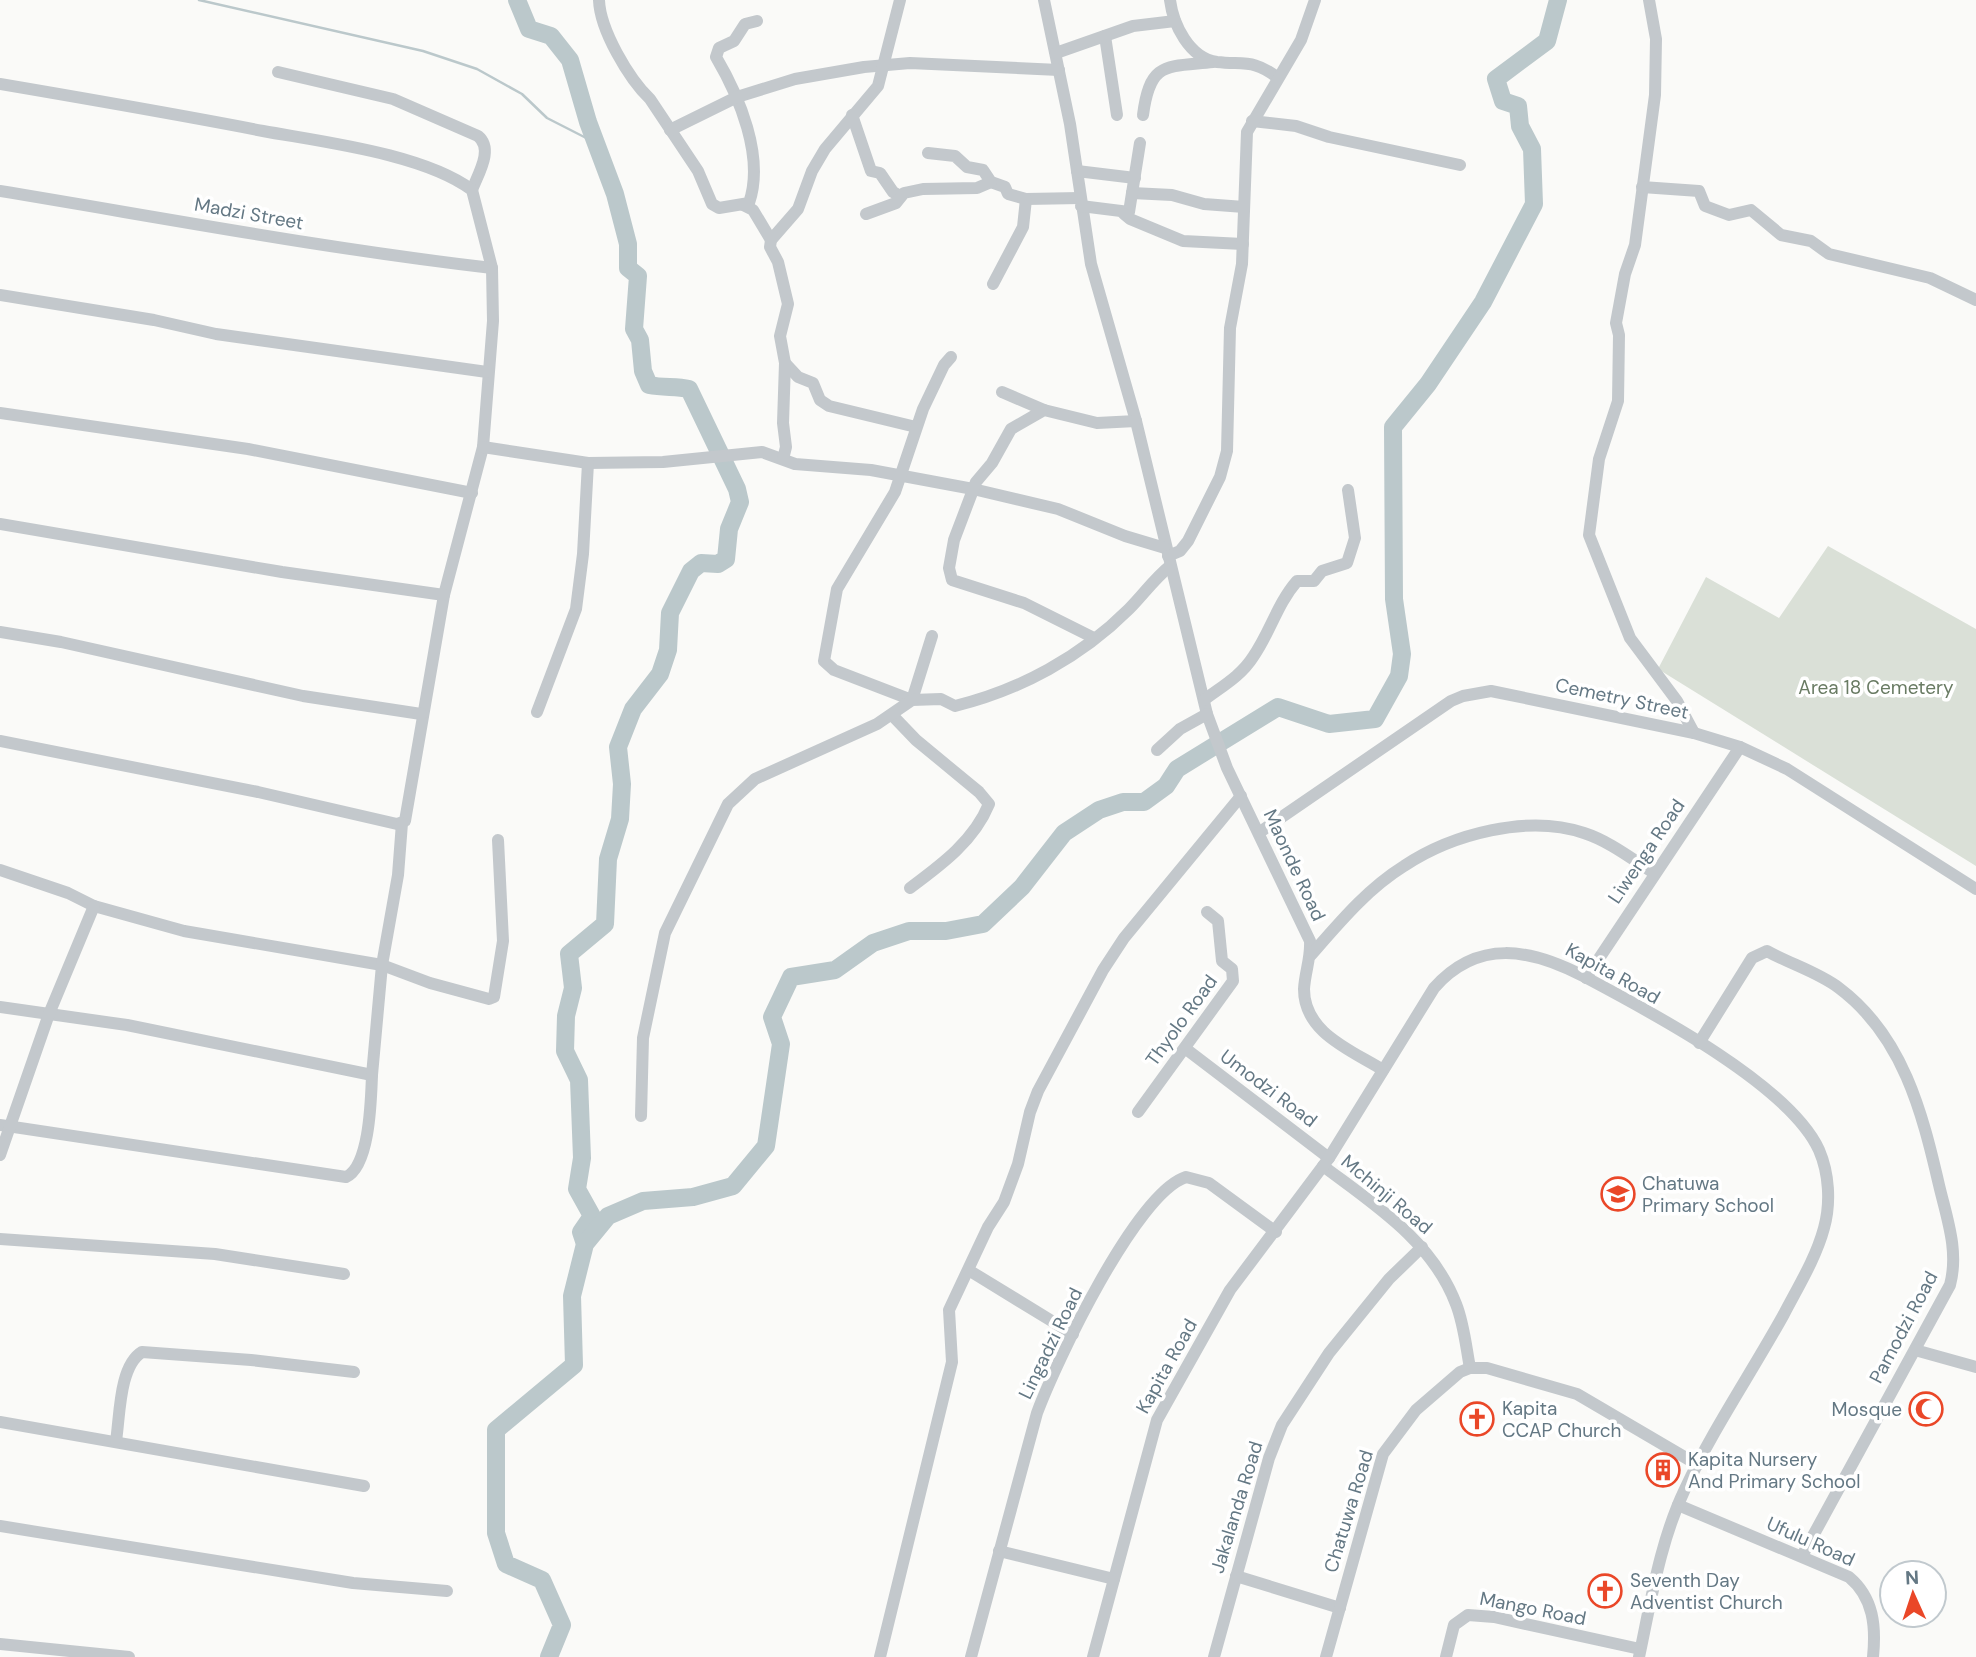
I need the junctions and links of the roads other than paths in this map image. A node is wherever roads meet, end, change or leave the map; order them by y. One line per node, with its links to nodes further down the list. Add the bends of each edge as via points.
1 (599, 0): 22 (street, via 603,25 633,80)
2 (900, 0): 12 (street)
3 (1044, 0): 10 (street, Maonde Road)
4 (1170, 0): 8 (street)
5 (1315, 0): 15 (street, via 1301,40)
6 (1649, 0): 29 (street, via 1656,39 1655,95)
7 (757, 21): 17 (street, via 745,24 734,41 719,48 716,57)
8 (1175, 22): 9 (street, via 1133,26); 11 (street, via 1195,50)
9 (1105, 36): 10 (street); 19 (street)
10 (1056, 53): 13 (street, Maonde Road)
11 (1217, 62): 15 (street, via 1255,64); 20 (street, via 1175,66 1156,74 1148,85)
12 (882, 64): 13 (street); 17 (street, via 795,79); 18 (street, via 877,89)
13 (1059, 70): 26 (street, Maonde Road)
14 (278, 72): 30 (street, via 393,99 478,135 486,151)
15 (1278, 78): 21 (street)
16 (0, 84): 30 (street, via 333,144 415,164)
17 (737, 97): 22 (street); 36 (street, via 751,150 751,196)
18 (852, 115): 33 (street, via 871,170 880,173); 40 (street, via 820,156 791,221)
19 (1117, 115)
20 (1143, 115)
21 (1252, 121): 25 (street, via 1296,126); 37 (street, via 1247,132)
22 (670, 131): 36 (street, via 715,206)
23 (1140, 143): 27 (street)
24 (928, 153): 28 (street, via 955,156 967,167 982,170)
25 (1460, 165)
26 (1077, 171): 27 (street); 35 (street, Maonde Road)
27 (1135, 178): 32 (street)
28 (991, 182): 33 (street, via 977,188 923,189); 34 (street)
29 (1642, 187): 45 (street, via 1699,191 1704,206 1729,215 1751,211 1782,235 1811,241 1829,254 1930,278); 73 (street, via 1635,246 1616,323 1618,401 1599,459 1589,535 1630,638 1677,701)
30 (472, 190): 42 (street)
31 (0, 191): 42 (street, Madzi Street, via 362,253)
32 (1132, 193): 37 (street); 39 (street, via 1130,210)
33 (900, 196): 38 (street, via 897,203)
34 (1027, 200): 35 (street); 43 (street, via 1023,226)
35 (1081, 202): 39 (street); 52 (street, Maonde Road, via 1091,264)
36 (743, 205): 40 (street, via 753,211)
37 (1244, 207): 41 (street)
38 (866, 214)
39 (1124, 214): 41 (street, via 1183,241)
40 (771, 240): 47 (street, via 787,292 786,322 780,336)
41 (1243, 244): 62 (street, via 1230,328 1225,460 1188,541)
42 (492, 268): 48 (street, via 493,321)
43 (993, 284)
44 (0, 295): 48 (street, via 216,334)
45 (1976, 300)
46 (951, 357): 53 (street)
47 (785, 363): 53 (street, via 798,377 813,383 820,400 829,406); 55 (street)
48 (487, 372): 54 (street)
49 (1002, 392): 50 (street)
50 (1044, 410): 52 (street, via 1097,423); 58 (street, via 1011,429)
51 (0, 413): 60 (street, via 248,449)
52 (1136, 421): 62 (street, Maonde Road)
53 (916, 427): 57 (street)
54 (483, 447): 56 (street); 60 (street)
55 (783, 459): 56 (street, via 749,451 663,462); 57 (street)
56 (587, 463): 69 (street, via 576,609)
57 (902, 475): 58 (street); 67 (street, via 837,589 824,661 834,670)
58 (973, 489): 62 (street, via 1058,509); 66 (street, via 954,540 949,568 952,580 1024,603)
59 (1348, 490): 68 (street, via 1355,538 1348,563 1322,571 1312,582 1297,581 1253,659)
60 (472, 493): 63 (street)
61 (0, 524): 63 (street)
62 (1168, 557): 66 (street, via 1129,609); 68 (street, Maonde Road)
63 (444, 595): 70 (street)
64 (0, 632): 70 (street, via 303,696)
65 (932, 636): 67 (street)
66 (1094, 638): 67 (street, via 1068,659 987,698 955,706 941,699)
67 (912, 700): 72 (street)
68 (1204, 700): 71 (street, Maonde Road)
69 (537, 712)
70 (421, 714): 78 (street, via 410,803)
71 (1207, 714): 76 (street, via 1180,729); 77 (street, Maonde Road)
72 (891, 715): 83 (street, via 989,804 971,835); 97 (street, via 755,779 729,804 665,933 643,1038)
73 (1694, 733): 75 (street, Cemetry Street); 79 (street, Cemetry Street, via 1506,693 1476,693 1451,701)
74 (0, 741): 78 (street)
75 (1740, 747): 82 (street, Liwenga Road); 84 (street, Cemetry Street, via 1787,769)
76 (1157, 750)
77 (1241, 796): 79 (street, Maonde Road); 104 (street, via 1149,905 1103,970 1038,1091 1004,1202)
78 (401, 823): 88 (street, via 396,898)
79 (1260, 832): 87 (street, Maonde Road, via 1310,941)
80 (498, 840): 88 (street, via 503,941 494,997 429,983)
81 (0, 870): 85 (street)
82 (1654, 873): 87 (street, via 1583,832 1556,827 1506,828 1448,845 1404,865 1368,894); 89 (street, Liwenga Road)
83 (910, 888)
84 (1976, 889)
85 (94, 906): 88 (street, via 184,931); 91 (street)
86 (1207, 912): 93 (street, Thyolo Road, via 1218,921 1222,961 1232,969 1233,981)
87 (1311, 955): 94 (street, Maonde Road, via 1304,995 1314,1023)
88 (382, 965): 95 (street)
89 (1586, 978): 92 (street, Kapita Road); 94 (street, Kapita Road, via 1528,954 1495,954 1462,963 1434,988)
90 (0, 1007): 91 (street)
91 (49, 1014): 95 (street); 98 (street)
92 (1699, 1043): 107 (street, Pamodzi Road, via 1752,958 1767,951 1839,988 1887,1040 1918,1102 1954,1255 1950,1285); 113 (street, Kapita Road, via 1770,1092 1798,1118 1819,1149 1828,1208 1797,1289)
93 (1186, 1049): 96 (street, Thyolo Road); 100 (street, Umodzi Road)
94 (1383, 1070): 100 (street, Kapita Road)
95 (372, 1075): 98 (street, via 370,1119 358,1164 346,1177)
96 (1138, 1112)
97 (640, 1116)
98 (4, 1126): 99 (street)
99 (0, 1155)
100 (1326, 1162): 101 (street, Kapita Road); 103 (street, Mchinji Road)
101 (1276, 1232): 106 (street, Lingadzi Road, via 1209,1183 1198,1178 1176,1180 1134,1228); 120 (street, Kapita Road, via 1230,1290 1157,1420)
102 (0, 1239): 105 (street, via 215,1254)
103 (1423, 1247): 109 (street, Mchinji Road, via 1456,1303); 119 (street, Jakalanda Road, via 1389,1279 1329,1353 1283,1425 1269,1458)
104 (970, 1271): 106 (street); 126 (street, via 949,1310 950,1369)
105 (344, 1274)
106 (1073, 1334): 117 (street, Lingadzi Road, via 1037,1413)
107 (1915, 1350): 108 (street); 118 (street, Pamodzi Road)
108 (1976, 1367)
109 (1470, 1368): 113 (street, via 1487,1368 1577,1394); 122 (street, Chatuwa Road, via 1416,1410 1383,1454)
110 (354, 1372): 112 (street, via 142,1352 128,1371)
111 (0, 1423): 112 (street)
112 (116, 1441): 114 (street)
113 (1698, 1465): 115 (street, Kapita Road)
114 (364, 1486)
115 (1678, 1504): 118 (street, Ufulu Road); 124 (street, Kapita Road)
116 (0, 1526): 121 (street, via 353,1583)
117 (999, 1551): 120 (street); 127 (street, Lingadzi Road)
118 (1802, 1556): 132 (street, Ufulu Road, via 1861,1587 1872,1613)
119 (1236, 1576): 122 (street); 129 (street, Jakalanda Road)
120 (1114, 1579): 128 (street, Kapita Road)
121 (447, 1591)
122 (1340, 1608): 130 (street, Chatuwa Road)
123 (0, 1644): 125 (street)
124 (1639, 1653): 131 (street, Mango Road, via 1494,1617 1468,1615 1454,1625)
125 (129, 1657)
126 (880, 1657)
127 (971, 1657)
128 (1094, 1657)
129 (1214, 1657)
130 (1326, 1657)
131 (1446, 1657)
132 (1873, 1657)

